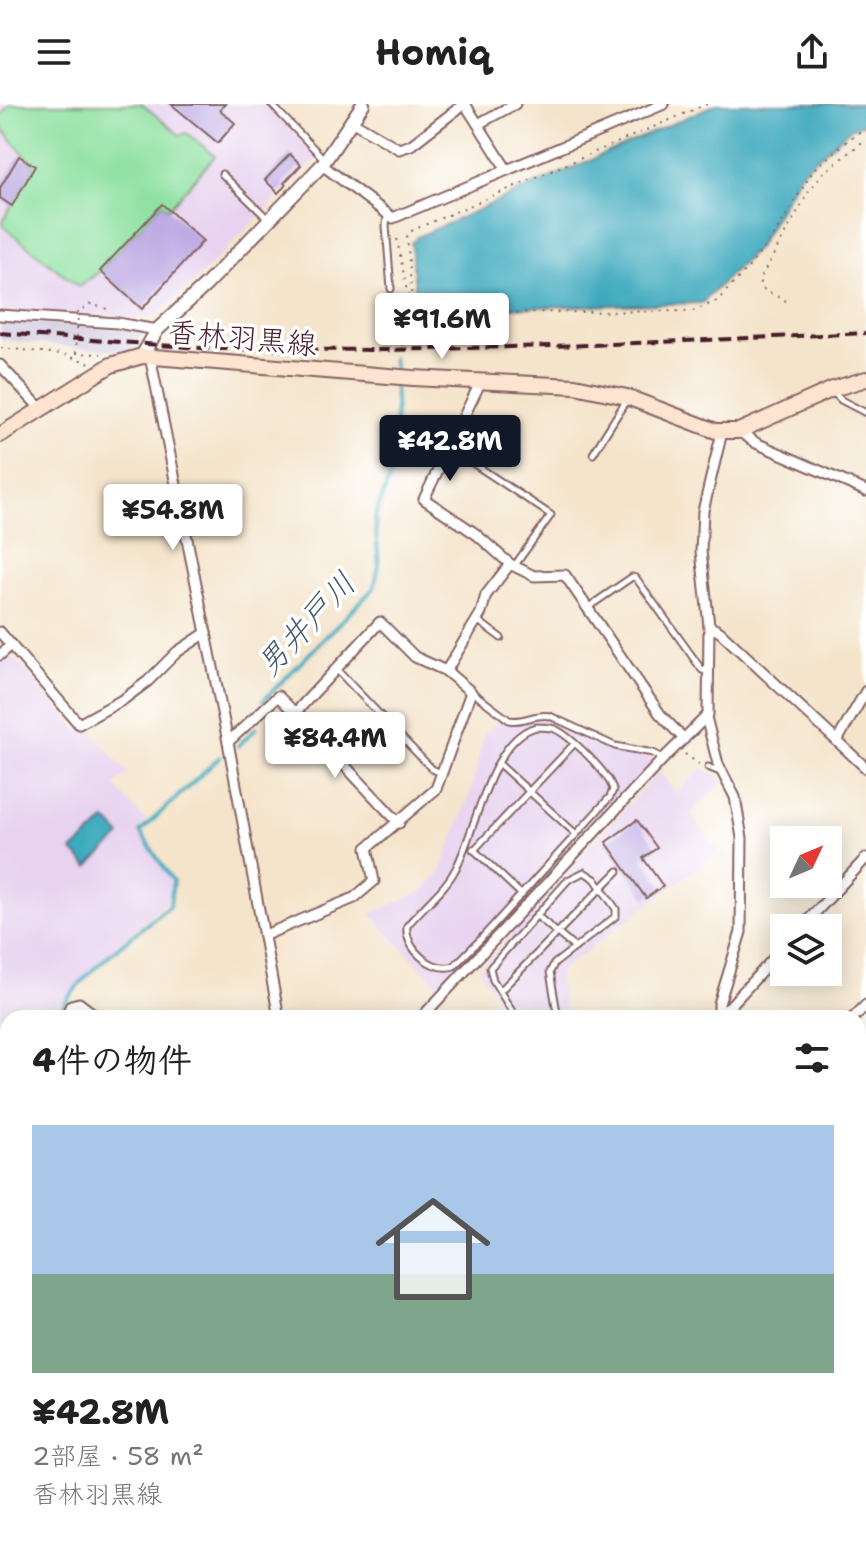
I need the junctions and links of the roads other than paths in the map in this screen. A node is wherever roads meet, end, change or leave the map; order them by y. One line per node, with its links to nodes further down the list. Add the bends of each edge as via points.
1 (271, 104): 8 (lane)
2 (363, 104): 6 (street)
3 (464, 104): 6 (street, via 399,149); 7 (street)
4 (515, 104): 7 (street)
5 (664, 104): 9 (street)
6 (353, 122): 8 (street)
7 (478, 124): 9 (street)
8 (324, 163): 11 (street); 12 (street)
9 (507, 170): 11 (street)
10 (222, 174): 12 (lane)
11 (390, 217): 13 (lane, via 386,226)
12 (268, 219): 15 (street)
13 (391, 289)
14 (0, 315): 15 (street)
15 (157, 330): 16 (street)
16 (146, 356): 19 (main road, 香林羽黒線); 22 (main road, 香林羽黒線, via 111,365); 35 (street)
17 (0, 365): 22 (street)
18 (866, 379): 20 (main road, 香林羽黒線)
19 (481, 381): 21 (main road, 香林羽黒線, via 575,386); 27 (street)
20 (833, 389): 23 (lane, via 841,400); 24 (main road, 香林羽黒線)
21 (627, 397): 25 (main road, 香林羽黒線); 28 (lane)
22 (41, 409): 26 (main road, 香林羽黒線)
23 (866, 413)
24 (739, 431): 25 (main road, 香林羽黒線); 29 (street)
25 (722, 432): 33 (street, via 703,511 701,551)
26 (0, 435)
27 (450, 448): 30 (street, via 424,499); 30 (lane, via 551,515)
28 (593, 454)
29 (866, 491)
30 (512, 565): 31 (street, via 534,576 565,575); 32 (street, via 486,595)
31 (586, 609): 41 (lane, via 636,578 702,670); 49 (street)
32 (477, 620): 36 (lane); 40 (street)
33 (709, 626): 41 (street); 46 (street)
34 (0, 632): 37 (street)
35 (206, 633): 37 (street, via 124,699 79,724); 47 (street)
36 (501, 638)
37 (11, 645): 38 (street)
38 (0, 655)
39 (337, 670): 40 (street, via 380,622 415,657); 44 (street); 55 (lane)
40 (446, 671): 43 (street)
41 (709, 671): 45 (street)
42 (866, 691): 46 (street)
43 (471, 692): 50 (lane, via 509,720 550,716 615,746); 55 (street)
44 (295, 713): 47 (street, via 278,696); 57 (street)
45 (706, 717): 49 (street); 54 (street)
46 (837, 741): 53 (street)
47 (228, 742): 68 (street)
48 (574, 744): 51 (lane, via 554,729 527,729); 56 (lane); 58 (lane, via 607,776 613,790)
49 (682, 744): 50 (street)
50 (663, 759): 76 (street)
51 (498, 763): 56 (lane); 59 (lane)
52 (708, 767): 54 (lane)
53 (866, 768)
54 (721, 772): 79 (street, via 735,797 742,838 741,932)
55 (441, 773): 57 (street, via 436,789)
56 (529, 791): 58 (lane); 60 (lane)
57 (399, 823): 68 (street, via 367,848 374,881 354,898)
58 (576, 834): 64 (lane)
59 (465, 847): 60 (lane); 64 (lane, via 451,876 407,926 407,938 424,959 438,967 454,966)
60 (474, 850): 64 (lane)
61 (866, 858): 65 (street)
62 (618, 871): 63 (lane)
63 (601, 887): 66 (lane, via 590,874 578,873); 67 (lane); 69 (lane, via 616,916)
64 (522, 895)
65 (814, 914)
66 (536, 915): 67 (lane); 71 (lane, via 490,968)
67 (557, 933): 69 (lane); 71 (lane)
68 (265, 935): 75 (street)
69 (575, 948): 78 (lane, via 550,972)
70 (770, 962): 72 (street)
71 (500, 991): 77 (lane)
72 (727, 1009)
73 (69, 1010): 74 (street, via 79,1003)
74 (88, 1010)
75 (278, 1010)
76 (428, 1010)
77 (511, 1010)
78 (557, 1010)
79 (719, 1010)

